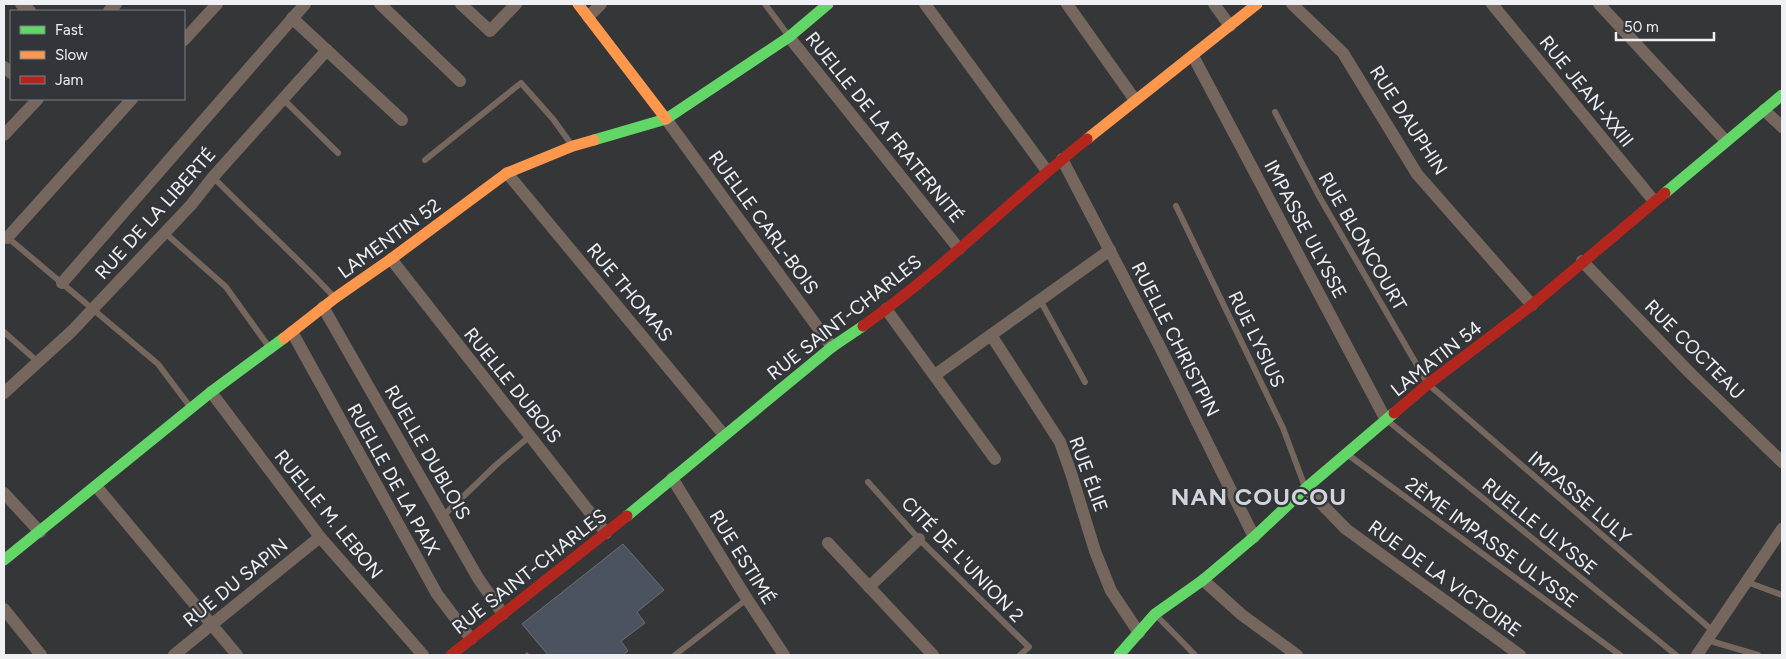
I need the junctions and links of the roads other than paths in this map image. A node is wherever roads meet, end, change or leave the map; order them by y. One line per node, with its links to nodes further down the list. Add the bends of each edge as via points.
1 (216, 4): 21 (street)
2 (304, 4): 18 (street)
3 (380, 4): 24 (street)
4 (461, 4): 5 (street, via 490,30)
5 (516, 4)
6 (578, 4): 17 (street)
7 (601, 4): 17 (street)
8 (765, 4): 20 (lane, RUELLE DE LA FRATERNITÉ)
9 (828, 4): 20 (street, LAMENTIN 52)
10 (924, 4): 41 (street)
11 (1068, 4): 29 (street)
12 (1214, 4): 19 (street)
13 (1257, 4): 19 (street, RUE SAINT-CHARLES)
14 (1292, 4): 55 (street, RUE DAUPHIN, via 1343,53 1417,174)
15 (1492, 4): 44 (street, RUE JEAN-XXIII)
16 (1598, 4): 36 (street)
17 (588, 17): 32 (street)
18 (292, 18): 22 (street); 52 (street)
19 (1230, 26): 23 (street, RUE SAINT-CHARLES)
20 (789, 37): 32 (street, LAMENTIN 52); 48 (street, RUELLE DE LA FRATERNITÉ)
21 (185, 39)
22 (327, 50): 28 (street, RUE DE LA LIBERTÉ); 33 (street)
23 (1193, 56): 29 (street, RUE SAINT-CHARLES); 71 (street, IMPASSE ULYSSE)
24 (460, 81)
25 (1782, 95): 30 (street, LAMATIN 54)
26 (37, 100): 35 (street)
27 (131, 100): 47 (street)
28 (284, 100): 38 (lane); 43 (street, RUE DE LA LIBERTÉ)
29 (1135, 100): 39 (street, RUE SAINT-CHARLES)
30 (1764, 110): 34 (street); 36 (street, LAMATIN 54)
31 (1275, 112): 67 (lane, RUE BLONCOURT, via 1320,198)
32 (666, 119): 37 (street, LAMENTIN 52); 62 (street, RUELLE CARL-BOIS)
33 (402, 120)
34 (1782, 127)
35 (4, 135)
36 (1726, 141): 44 (street, LAMATIN 54)
37 (573, 146): 40 (lane, via 521,83); 42 (street, LAMENTIN 52)
38 (338, 153)
39 (1062, 159): 41 (street, RUE SAINT-CHARLES); 49 (street, RUELLE CHRISTPIN)
40 (425, 160)
41 (1047, 171): 48 (street, RUE SAINT-CHARLES)
42 (506, 173): 50 (street, LAMENTIN 52); 72 (street, RUE THOMAS)
43 (213, 177): 46 (street, RUE DE LA LIBERTÉ); 53 (lane)
44 (1654, 201): 51 (street, LAMATIN 54)
45 (1176, 206): 80 (lane, RUE LYSIUS, via 1283,428)
46 (164, 232): 57 (street, RUE DE LA LIBERTÉ); 63 (lane, via 226,287)
47 (6, 236): 52 (lane)
48 (958, 249): 58 (street, RUE SAINT-CHARLES)
49 (1110, 250): 54 (street); 87 (street, RUELLE CHRISTPIN)
50 (391, 259): 53 (street, LAMENTIN 52); 73 (street, RUELLE DUBOIS)
51 (1582, 261): 55 (street, LAMATIN 54); 76 (street, RUE COCTEAU)
52 (62, 283): 57 (lane)
53 (335, 298): 56 (street, LAMENTIN 52)
54 (1040, 300): 61 (street); 66 (lane)
55 (1532, 305): 67 (street, LAMATIN 54)
56 (323, 307): 60 (street, LAMENTIN 52); 82 (street, RUELLE DUBLOIS)
57 (93, 309): 64 (street, RUE DE LA LIBERTÉ); 70 (lane, via 158,364)
58 (886, 309): 62 (street, RUE SAINT-CHARLES); 65 (street)
59 (4, 332): 64 (lane)
60 (292, 332): 63 (street, LAMENTIN 52); 102 (street, RUELLE DE LA PAIX, via 437,594)
61 (991, 335): 65 (street); 100 (street, RUE ÉLIE, via 1060,442 1111,591)
62 (832, 347): 72 (street, RUE SAINT-CHARLES)
63 (270, 348): 68 (street, LAMENTIN 52)
64 (38, 362): 69 (street, RUE DE LA LIBERTÉ)
65 (935, 375): 75 (street)
66 (1085, 382)
67 (1428, 384): 71 (street, LAMATIN 54); 101 (lane, IMPASSE LULY)
68 (211, 392): 70 (street, LAMENTIN 52); 86 (street, RUELLE M. LEBON)
69 (4, 394)
70 (192, 408): 79 (street, LAMENTIN 52)
71 (1386, 420): 74 (street, LAMATIN 54); 117 (lane, RUELLE ULYSSE)
72 (724, 435): 77 (street, RUE SAINT-CHARLES)
73 (530, 436): 82 (lane); 85 (street, RUELLE DUBOIS)
74 (1346, 453): 80 (street, LAMATIN 54); 116 (lane, 2ÈME IMPASSE ULYSSE)
75 (995, 459)
76 (1782, 462)
77 (672, 478): 85 (street, RUE SAINT-CHARLES); 95 (street, RUE ESTIMÉ)
78 (868, 482): 88 (lane, CITÉ DE L'UNION 2)
79 (96, 486): 84 (street, LAMENTIN 52); 99 (street)
80 (1306, 488): 87 (street, LAMATIN 54); 115 (street, RUE DE LA VICTOIRE, via 1346,529)
81 (4, 493): 84 (street)
82 (443, 516): 97 (street, RUELLE DUBLOIS, via 478,578)
83 (1782, 529): 92 (street)
84 (40, 532): 90 (street, LAMENTIN 52)
85 (606, 533): 97 (street, RUE SAINT-CHARLES)
86 (320, 537): 99 (street, RUE DU SAPIN); 106 (street, RUELLE M. LEBON)
87 (1254, 537): 91 (street, LAMATIN 54)
88 (919, 539): 93 (street); 111 (lane, CITÉ DE L'UNION 2, via 1029,647)
89 (828, 543): 93 (street)
90 (4, 560)
91 (1203, 580): 98 (street, LAMATIN 54); 114 (street)
92 (1747, 582): 94 (lane); 101 (street)
93 (869, 587): 110 (street)
94 (1782, 595)
95 (747, 599): 108 (lane); 109 (street, RUE ESTIMÉ)
96 (4, 609): 103 (street)
97 (503, 614): 102 (street, RUE SAINT-CHARLES)
98 (1155, 614): 100 (street, LAMATIN 54); 113 (lane)
99 (212, 625): 104 (street, RUE DU SAPIN); 105 (street)
100 (1139, 633): 112 (street, LAMATIN 54)
101 (1710, 636): 118 (street); 119 (lane)
102 (471, 639): 107 (street, RUE SAINT-CHARLES)
103 (42, 655)
104 (174, 655)
105 (238, 655)
106 (423, 655)
107 (451, 655)
108 (675, 655)
109 (784, 655)
110 (933, 655)
111 (1020, 655)
112 (1119, 655)
113 (1195, 655)
114 (1297, 655)
115 (1520, 655)
116 (1620, 655)
117 (1676, 655)
118 (1696, 655)
119 (1758, 655)

